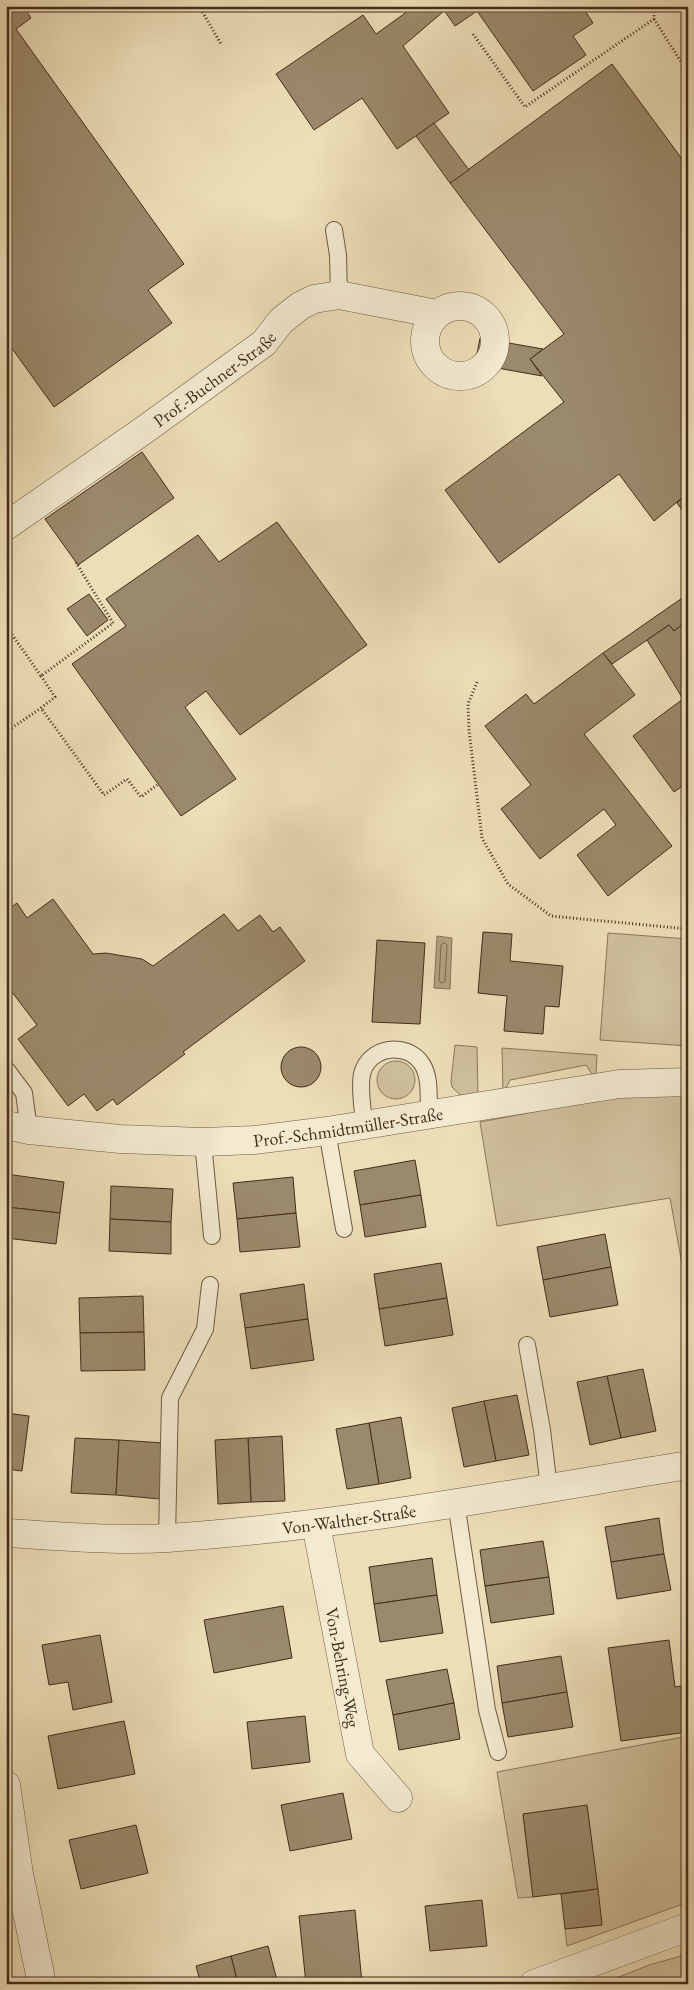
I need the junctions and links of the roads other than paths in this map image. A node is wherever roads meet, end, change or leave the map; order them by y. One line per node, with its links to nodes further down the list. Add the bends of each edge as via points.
1 (334, 230): 2 (lane)
2 (339, 295): 3 (street, Prof.-Buchner-Straße); 4 (street, Prof.-Buchner-Straße, via 314,299 300,306 281,321 264,343)
3 (437, 314)
4 (6, 526)
5 (6, 1069): 9 (lane, via 24,1093)
6 (688, 1082): 7 (street, Prof.-Schmidtmüller-Straße, via 619,1084)
7 (429, 1113): 8 (street, Prof.-Schmidtmüller-Straße); 8 (lane, via 428,1078 423,1065 403,1050 390,1049 378,1053 362,1074)
8 (364, 1124): 10 (street, Prof.-Schmidtmüller-Straße)
9 (18, 1128): 11 (street, Prof.-Schmidtmüller-Straße, via 120,1139)
10 (326, 1131): 11 (street, Prof.-Schmidtmüller-Straße, via 254,1140); 12 (lane)
11 (203, 1142): 13 (lane)
12 (344, 1229)
13 (212, 1236)
14 (210, 1285): 21 (lane, via 205,1329 170,1398)
15 (526, 1345): 17 (lane)
16 (688, 1465): 17 (street, Von-Walther-Straße)
17 (549, 1488): 18 (street, Von-Walther-Straße)
18 (456, 1502): 19 (street, Von-Walther-Straße); 22 (lane, via 487,1710)
19 (316, 1524): 21 (street, Von-Walther-Straße); 24 (street, Von-Behring-Weg, via 360,1754)
20 (6, 1533): 21 (street, Von-Walther-Straße)
21 (167, 1538)
22 (498, 1752)
23 (6, 1784): 26 (street, via 19,1874)
24 (398, 1798)
25 (688, 1927): 27 (street)
26 (42, 1984)
27 (534, 1984)

